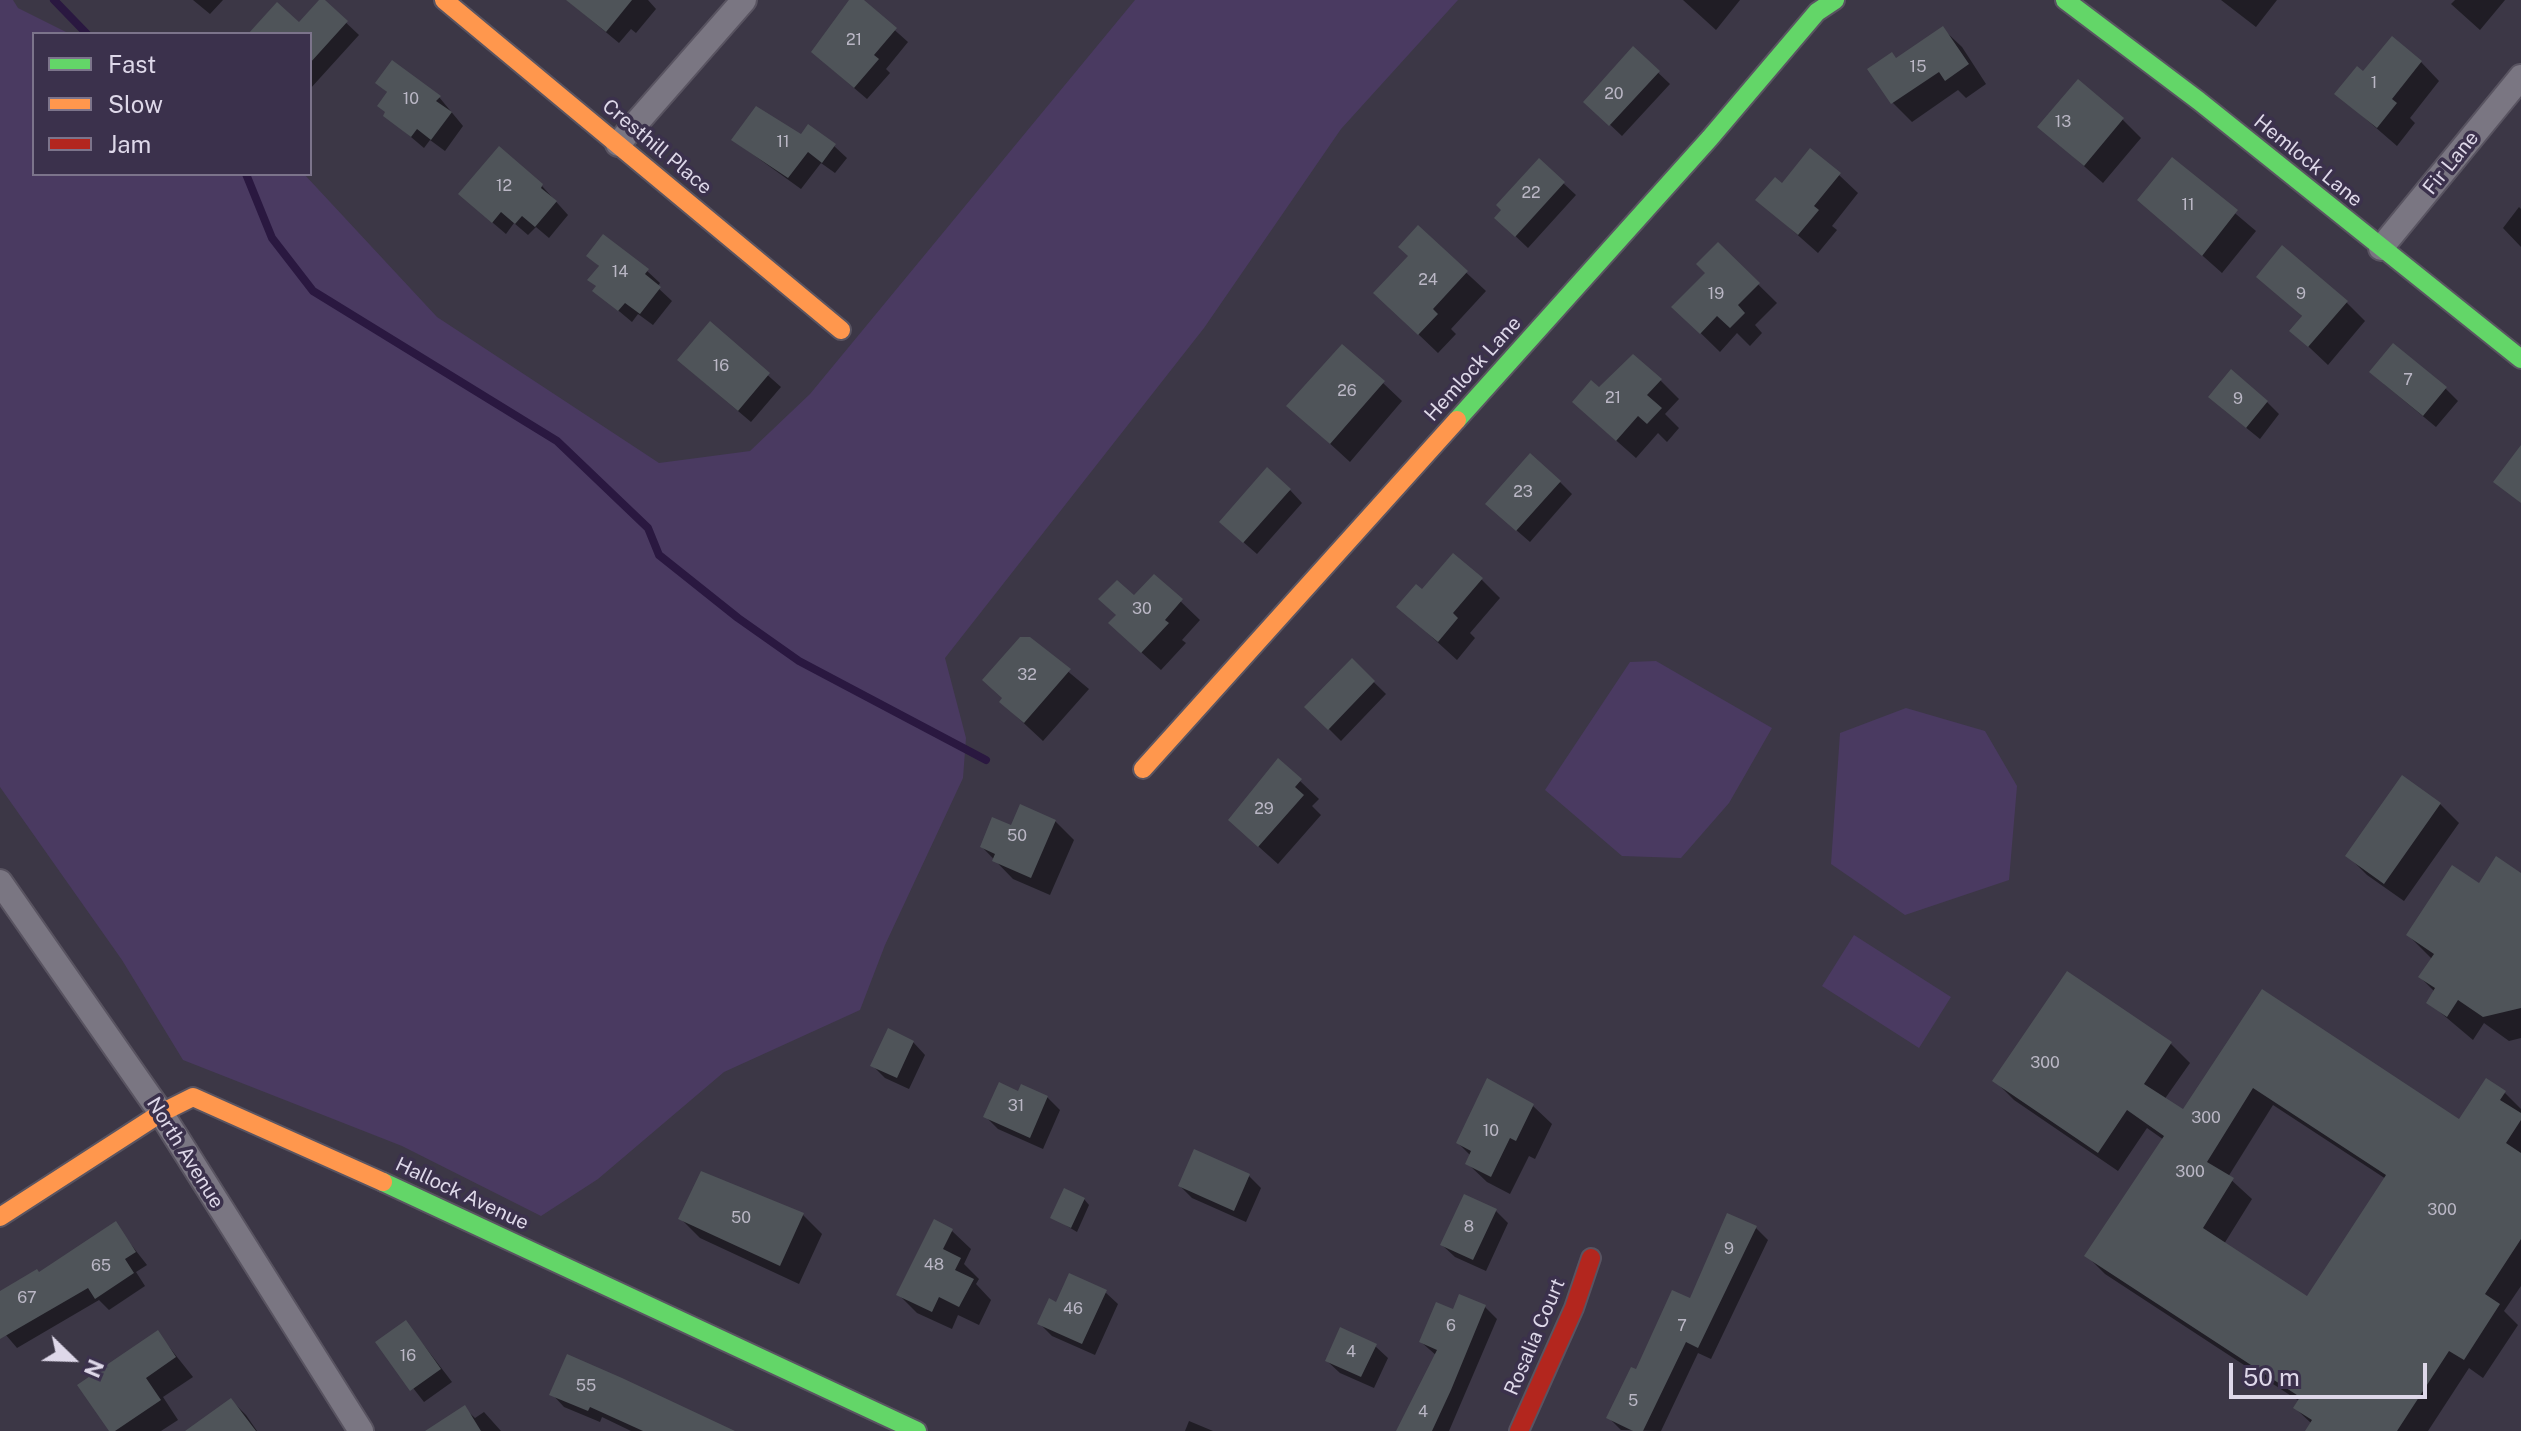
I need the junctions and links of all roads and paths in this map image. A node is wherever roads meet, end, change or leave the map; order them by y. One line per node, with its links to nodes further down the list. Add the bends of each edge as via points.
1 (444, 0): 6 (street, Cresthill Place)
2 (744, 0): 6 (street)
3 (1835, 0): 10 (street, Hemlock Lane, via 1817,12)
4 (2065, 0): 7 (street, Hemlock Lane)
5 (2521, 77): 7 (street, Fir Lane)
6 (618, 144): 8 (street, Cresthill Place)
7 (2381, 248): 9 (street, Hemlock Lane)
8 (841, 330)
9 (2521, 359)
10 (1143, 769)
11 (0, 882): 12 (street, North Avenue)
12 (161, 1113): 13 (street, Hallock Avenue); 15 (street, North Avenue); 16 (street, Hallock Avenue, via 193,1097)
13 (0, 1217)
14 (1591, 1258): 17 (street, Rosalia Court)
15 (361, 1431)
16 (917, 1431)
17 (1519, 1431)

